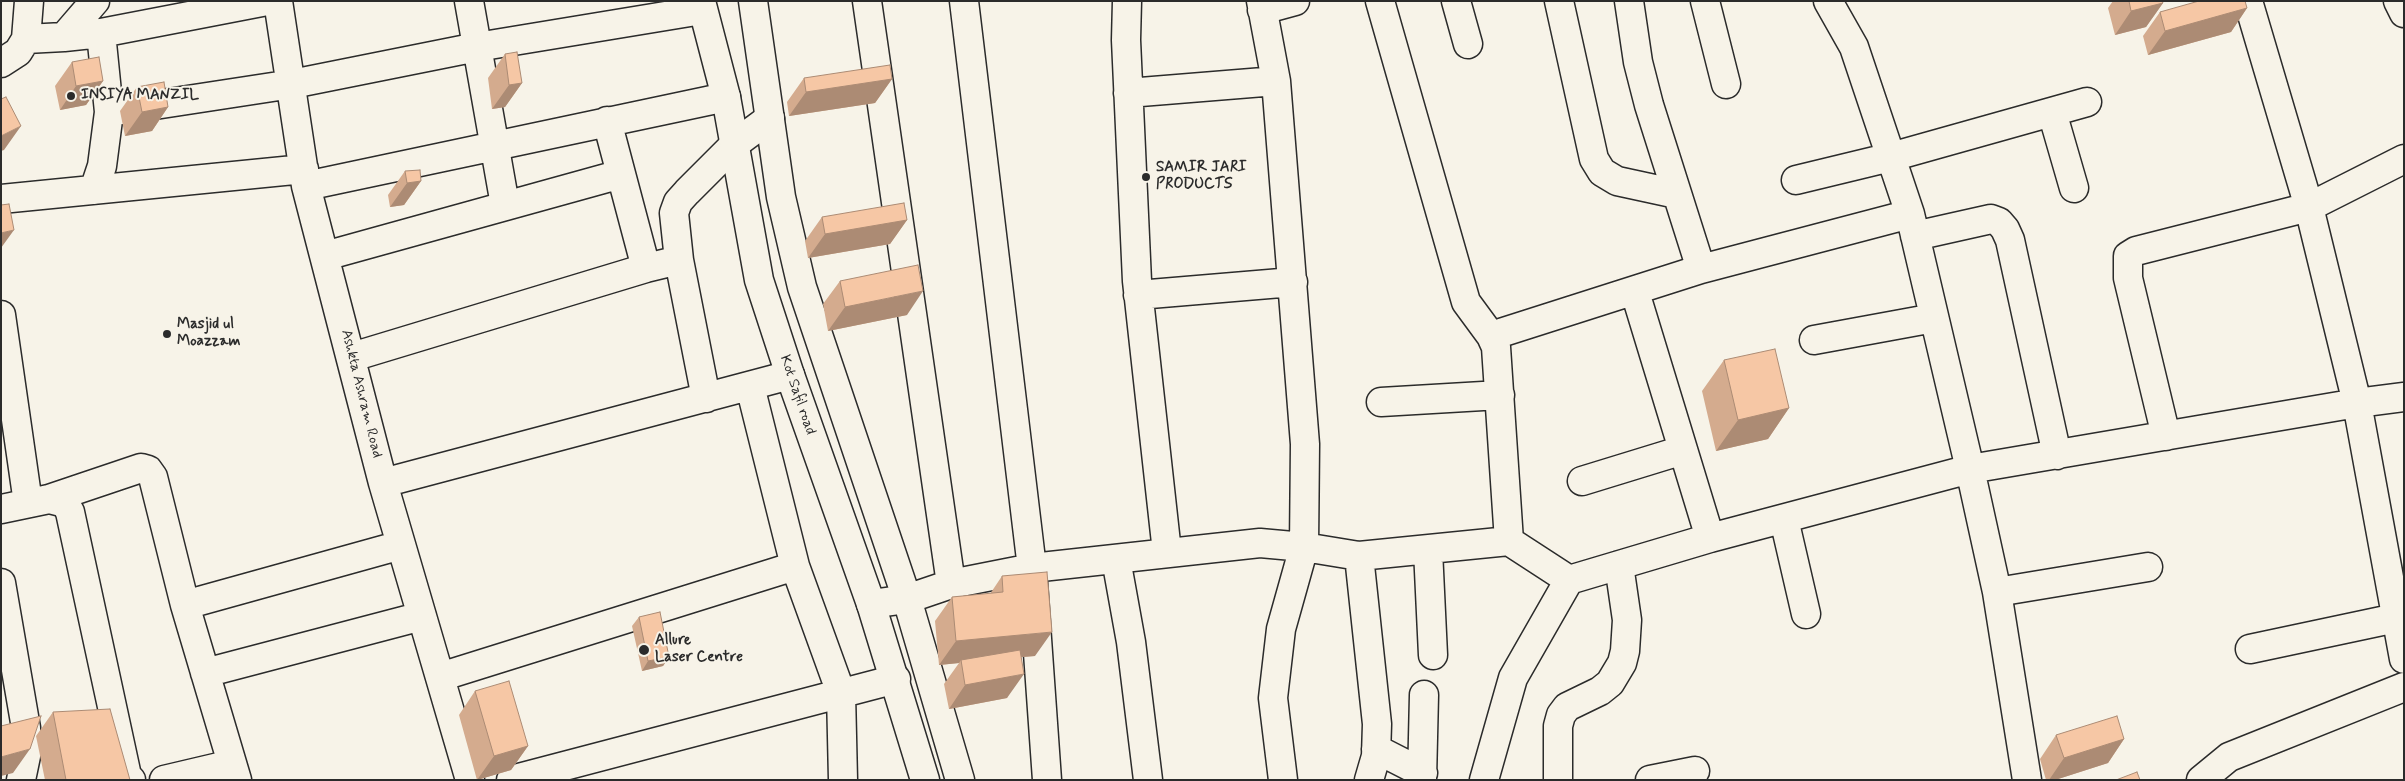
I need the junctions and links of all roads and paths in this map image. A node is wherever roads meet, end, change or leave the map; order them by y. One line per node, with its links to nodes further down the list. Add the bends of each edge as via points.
1 (29, 1): 24 (street)
2 (95, 1): 23 (street)
3 (267, 1): 22 (street)
4 (278, 1): 29 (street, Ashkta Ashram Road)
5 (469, 1): 26 (street)
6 (752, 1): 36 (street)
7 (867, 1): 93 (street)
8 (964, 1): 91 (street)
9 (1127, 1): 31 (street)
10 (1295, 1): 20 (street)
11 (1380, 1): 61 (street, via 1463,295 1470,311)
12 (1456, 1): 25 (street)
13 (1560, 1): 47 (street, via 1594,159 1602,172 1617,180)
14 (1629, 1): 47 (street, via 1642,81)
15 (1705, 1): 30 (street)
16 (1828, 1): 40 (street, via 1854,46)
17 (2248, 1): 50 (street)
18 (2398, 1): 21 (street)
19 (702, 5): 26 (street); 32 (street, Kot Safil road)
20 (1262, 6): 28 (street)
21 (2404, 13)
22 (101, 33): 23 (street); 34 (street)
23 (64, 38): 24 (street)
24 (26, 39): 27 (street, via 18,52)
25 (1468, 44)
26 (477, 47): 29 (street); 39 (street)
27 (1, 63)
28 (1276, 81): 31 (street); 56 (street)
29 (292, 84): 34 (street); 43 (street, Ashkta Ashram Road)
30 (1726, 84)
31 (1128, 94): 58 (street)
32 (726, 97): 37 (street); 38 (street, Kot Safil road)
33 (2087, 102): 35 (street)
34 (109, 112): 46 (street, via 102,166)
35 (2052, 112): 40 (street); 45 (street)
36 (770, 118): 38 (street); 96 (street, via 781,197 802,287)
37 (607, 121): 39 (street); 42 (street)
38 (735, 144): 53 (street, via 678,202 674,213); 64 (street, Kot Safil road, via 759,280)
39 (494, 146): 43 (street); 48 (street)
40 (1891, 157): 44 (street); 51 (street)
41 (2404, 159): 50 (street)
42 (621, 174): 48 (street); 54 (street)
43 (305, 178): 46 (street); 52 (street, Ashkta Ashram Road)
44 (1796, 180)
45 (2074, 188)
46 (94, 190): 49 (street)
47 (1677, 194): 55 (street)
48 (505, 205): 52 (street)
49 (5, 206)
50 (2309, 207): 70 (street); 71 (street, via 2136,251 2128,256 2128,278)
51 (1912, 225): 55 (street); 60 (street); 73 (street, via 1991,219 2005,229)
52 (324, 256): 63 (street, Ashkta Ashram Road)
53 (679, 260): 54 (street); 68 (street)
54 (646, 268): 63 (street)
55 (1702, 269): 57 (street)
56 (1293, 282): 58 (street); 83 (street, via 1305,444)
57 (1634, 292): 61 (street); 72 (street)
58 (1138, 294): 85 (street)
59 (1, 315): 77 (street)
60 (1934, 318): 62 (street); 74 (street)
61 (1491, 336): 66 (street, via 1498,360)
62 (1814, 340)
63 (352, 357): 76 (street, Ashkta Ashram Road)
64 (790, 375): 65 (street); 97 (street, Kot Safil road)
65 (750, 386): 68 (street); 88 (street)
66 (1500, 396): 69 (street); 81 (street)
67 (2404, 397): 70 (street)
68 (706, 398): 76 (street)
69 (1381, 402)
70 (2357, 403): 71 (street); 101 (street)
71 (2166, 436): 73 (street)
72 (1683, 450): 75 (street); 80 (street)
73 (2057, 455): 74 (street)
74 (1970, 469): 79 (street); 95 (street)
75 (1582, 481)
76 (383, 483): 82 (street, Ashkta Ashram Road)
77 (38, 501): 78 (street); 98 (street, via 141,468 148,470 153,477); 116 (street, via 64,503 70,512 126,776)
78 (1, 509)
79 (1784, 519): 80 (street); 99 (street)
80 (1710, 538): 89 (street)
81 (1509, 541): 84 (street); 92 (street)
82 (401, 545): 98 (street); 100 (street, Ashkta Ashram Road)
83 (1304, 547): 85 (street, via 1260,543); 86 (street); 125 (street, via 1281,629 1273,698)
84 (1428, 550): 86 (street); 103 (street)
85 (1167, 552): 87 (street)
86 (1359, 556): 111 (street, via 1377,724)
87 (1116, 559): 91 (street); 124 (street, via 1131,642)
88 (795, 566): 106 (street); 109 (street)
89 (1619, 566): 92 (street); 128 (street, via 1627,620 1624,657 1610,683 1567,707 1561,715)
90 (2148, 567): 95 (street)
91 (1032, 568): 93 (street); 123 (street)
92 (1569, 580): 127 (street, via 1513,678)
93 (951, 584): 96 (street)
94 (2, 586): 115 (street, via 26,728 26,756)
95 (1997, 592): 130 (street)
96 (907, 599): 97 (street); 122 (street)
97 (871, 604): 107 (street, Kot Safil road)
98 (185, 606): 105 (street)
99 (1806, 614)
100 (422, 616): 105 (street); 106 (street, Ashkta Ashram Road)
101 (2396, 618): 102 (street); 104 (street)
102 (2250, 649)
103 (1433, 655)
104 (2404, 660)
105 (205, 674): 113 (street)
106 (440, 677): 118 (street, Ashkta Ashram Road)
107 (896, 679): 109 (street); 121 (street, Kot Safil road)
108 (2404, 687): 131 (street, via 2229,757)
109 (841, 693): 119 (street); 120 (street)
110 (1424, 694): 114 (street)
111 (1376, 749): 114 (street); 126 (street)
112 (1696, 771): 129 (street)
113 (234, 772): 117 (street)
114 (1423, 776)
115 (21, 780)
116 (131, 780)
117 (164, 780)
118 (470, 780)
119 (511, 780)
120 (843, 780)
121 (925, 780)
122 (960, 780)
123 (1047, 780)
124 (1148, 780)
125 (1283, 780)
126 (1369, 780)
127 (1484, 780)
128 (1558, 780)
129 (1650, 780)
130 (2027, 780)
131 (2201, 780)

